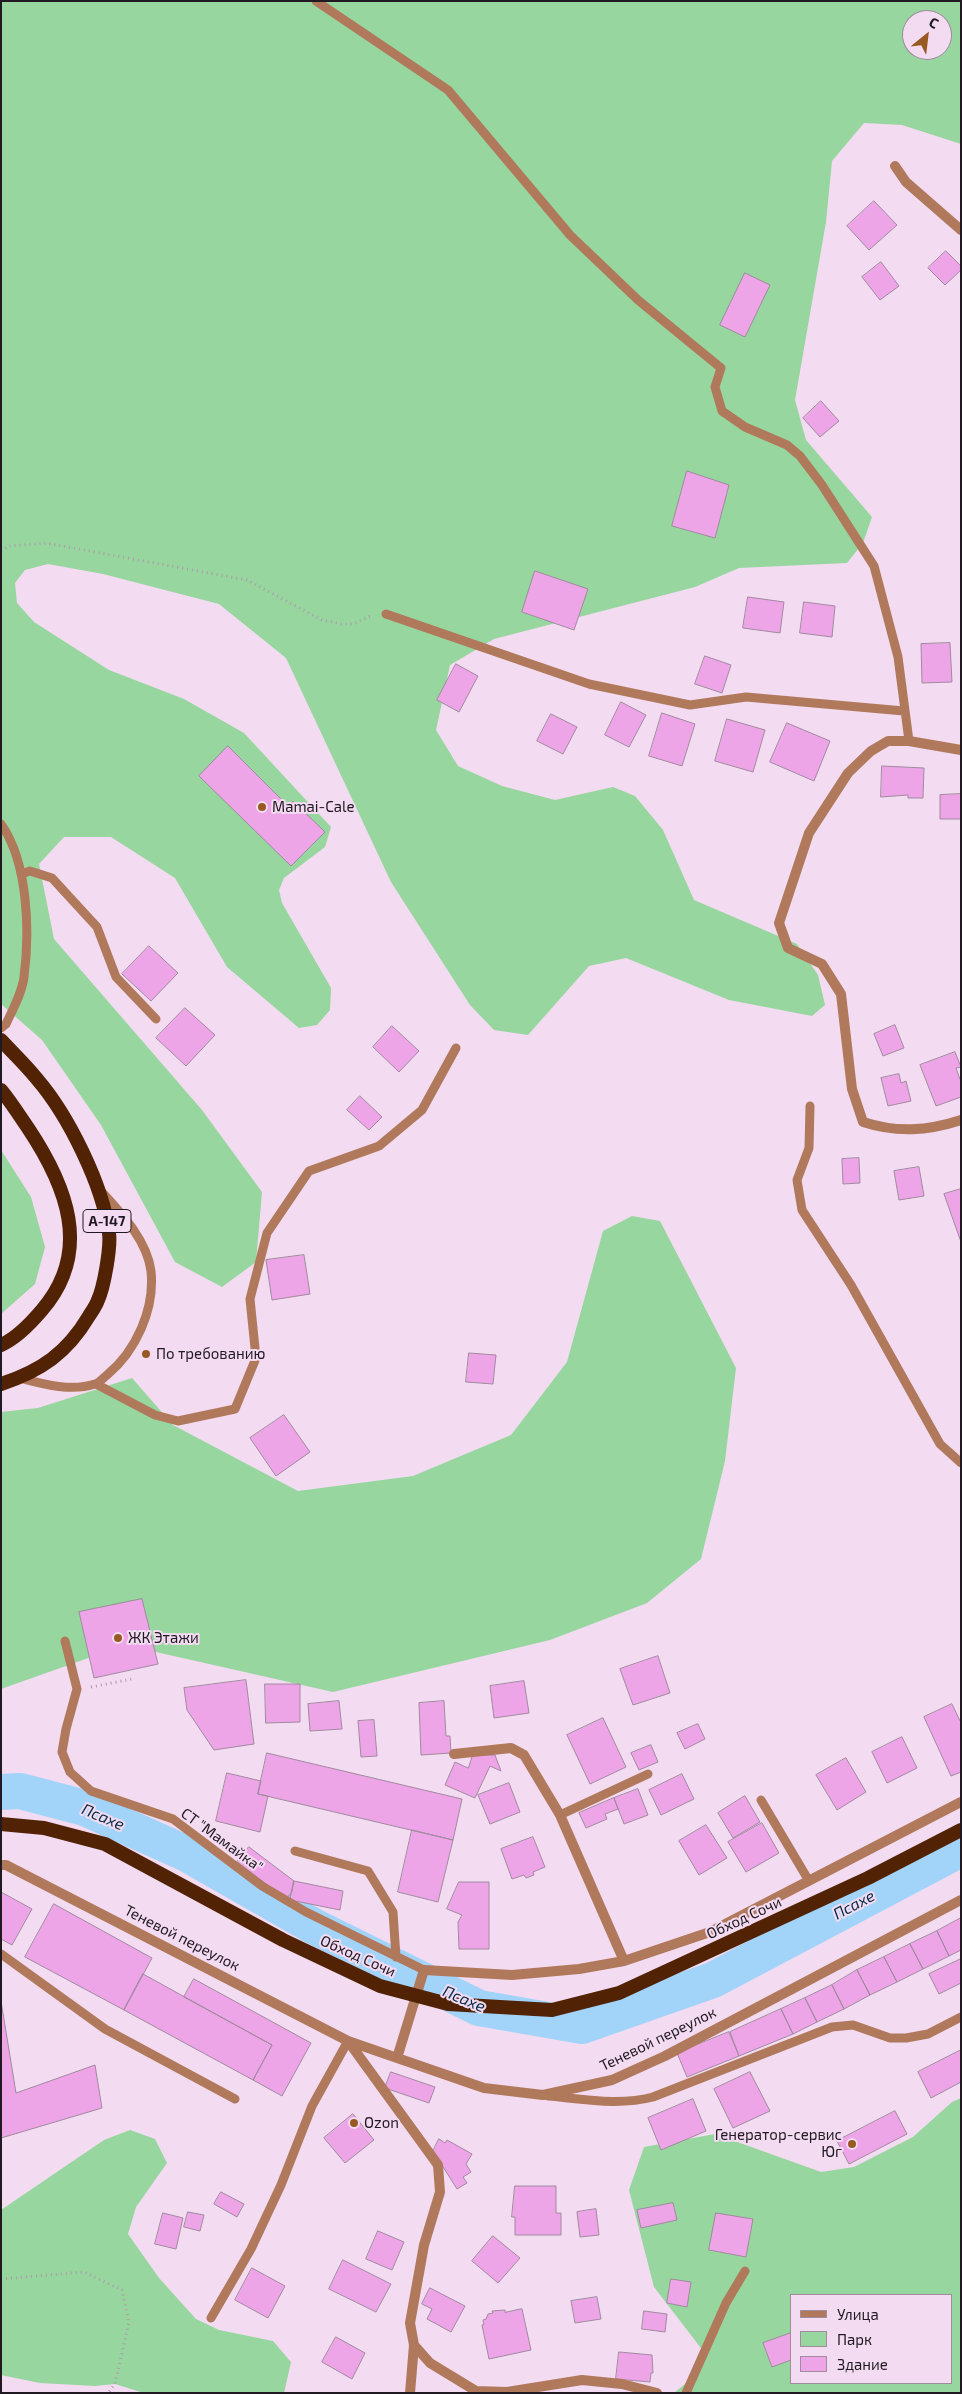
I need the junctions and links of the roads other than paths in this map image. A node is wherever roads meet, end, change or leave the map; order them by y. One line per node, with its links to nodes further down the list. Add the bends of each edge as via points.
1 (316, 1): 5 (lane, via 448,90 570,235 638,300 721,368 715,387 722,411 745,426 787,445 800,456 874,566 898,657)
2 (895, 166): 3 (street, via 906,182)
3 (961, 230)
4 (386, 614): 5 (lane, via 589,684 690,705 746,697)
5 (904, 711): 6 (lane)
6 (909, 741): 7 (street); 16 (street, via 888,741 871,751 848,773 809,833 779,923 788,948 822,964 841,994 852,1089 863,1122 888,1130 938,1127)
7 (961, 750)
8 (1, 824): 9 (lane, via 20,861)
9 (21, 874): 10 (lane, via 30,871 52,878 97,928 116,976); 11 (lane, via 26,924 24,978 10,1015)
10 (156, 1019)
11 (1, 1028)
12 (1, 1040): 17 (highway, А-147, via 43,1088 72,1131)
13 (456, 1048): 21 (lane, via 422,1110 379,1146 309,1171 267,1233 250,1299 256,1358 235,1410 178,1422 155,1415)
14 (1, 1090): 18 (highway, А-147, via 46,1155 59,1182 71,1227 66,1268 52,1299 30,1324)
15 (810, 1106): 22 (lane, via 809,1148 797,1180 802,1210 851,1285 931,1430 940,1444)
16 (961, 1120)
17 (96, 1185): 19 (highway, А-147, via 110,1235 99,1300 78,1334 53,1360); 21 (lane, via 141,1242 151,1270 151,1297 138,1335 114,1370)
18 (1, 1345)
19 (20, 1378): 20 (highway, А-147); 21 (lane, via 72,1388)
20 (1, 1384)
21 (96, 1384)
22 (961, 1463)
23 (65, 1641): 36 (lane, СТ "Мамайка", via 77,1689 62,1752 70,1772 91,1791 173,1819 262,1886)
24 (454, 1754): 28 (street, via 511,1748 524,1755)
25 (648, 1774): 28 (lane)
26 (761, 1800): 33 (lane)
27 (961, 1802): 33 (street)
28 (560, 1815): 37 (street)
29 (1, 1824): 30 (highway, Обход Сочи, bridge, via 44,1828 105,1844 283,1940 380,1986 448,2004 552,2010 620,1993 868,1878)
30 (961, 1830)
31 (296, 1851): 36 (lane, via 368,1872 393,1912)
32 (1, 1865): 40 (street, Теневой переулок)
33 (809, 1881): 37 (street, via 710,1932)
34 (961, 1900): 42 (street, Теневой переулок, via 665,2056 612,2080)
35 (1, 1954): 43 (lane, via 105,2029)
36 (396, 1957): 38 (lane, СТ "Мамайка")
37 (624, 1961): 38 (street, via 512,1975)
38 (424, 1970): 41 (street)
39 (961, 2017): 42 (lane, via 928,2034 906,2038 890,2038 853,2025 832,2027 634,2102)
40 (348, 2041): 41 (street, Теневой переулок); 45 (lane, via 312,2106 251,2249); 46 (street, Теневой переулок, via 438,2165 440,2192 424,2245 410,2322)
41 (397, 2058): 42 (street, Теневой переулок, via 484,2088)
42 (543, 2095)
43 (235, 2100)
44 (745, 2271): 50 (lane, via 726,2303)
45 (212, 2318)
46 (414, 2345): 47 (street, via 430,2363 476,2391); 48 (street, Теневой переулок)
47 (507, 2392): 49 (street, via 582,2380 622,2384)
48 (410, 2393)
49 (657, 2393)
50 (686, 2393)

